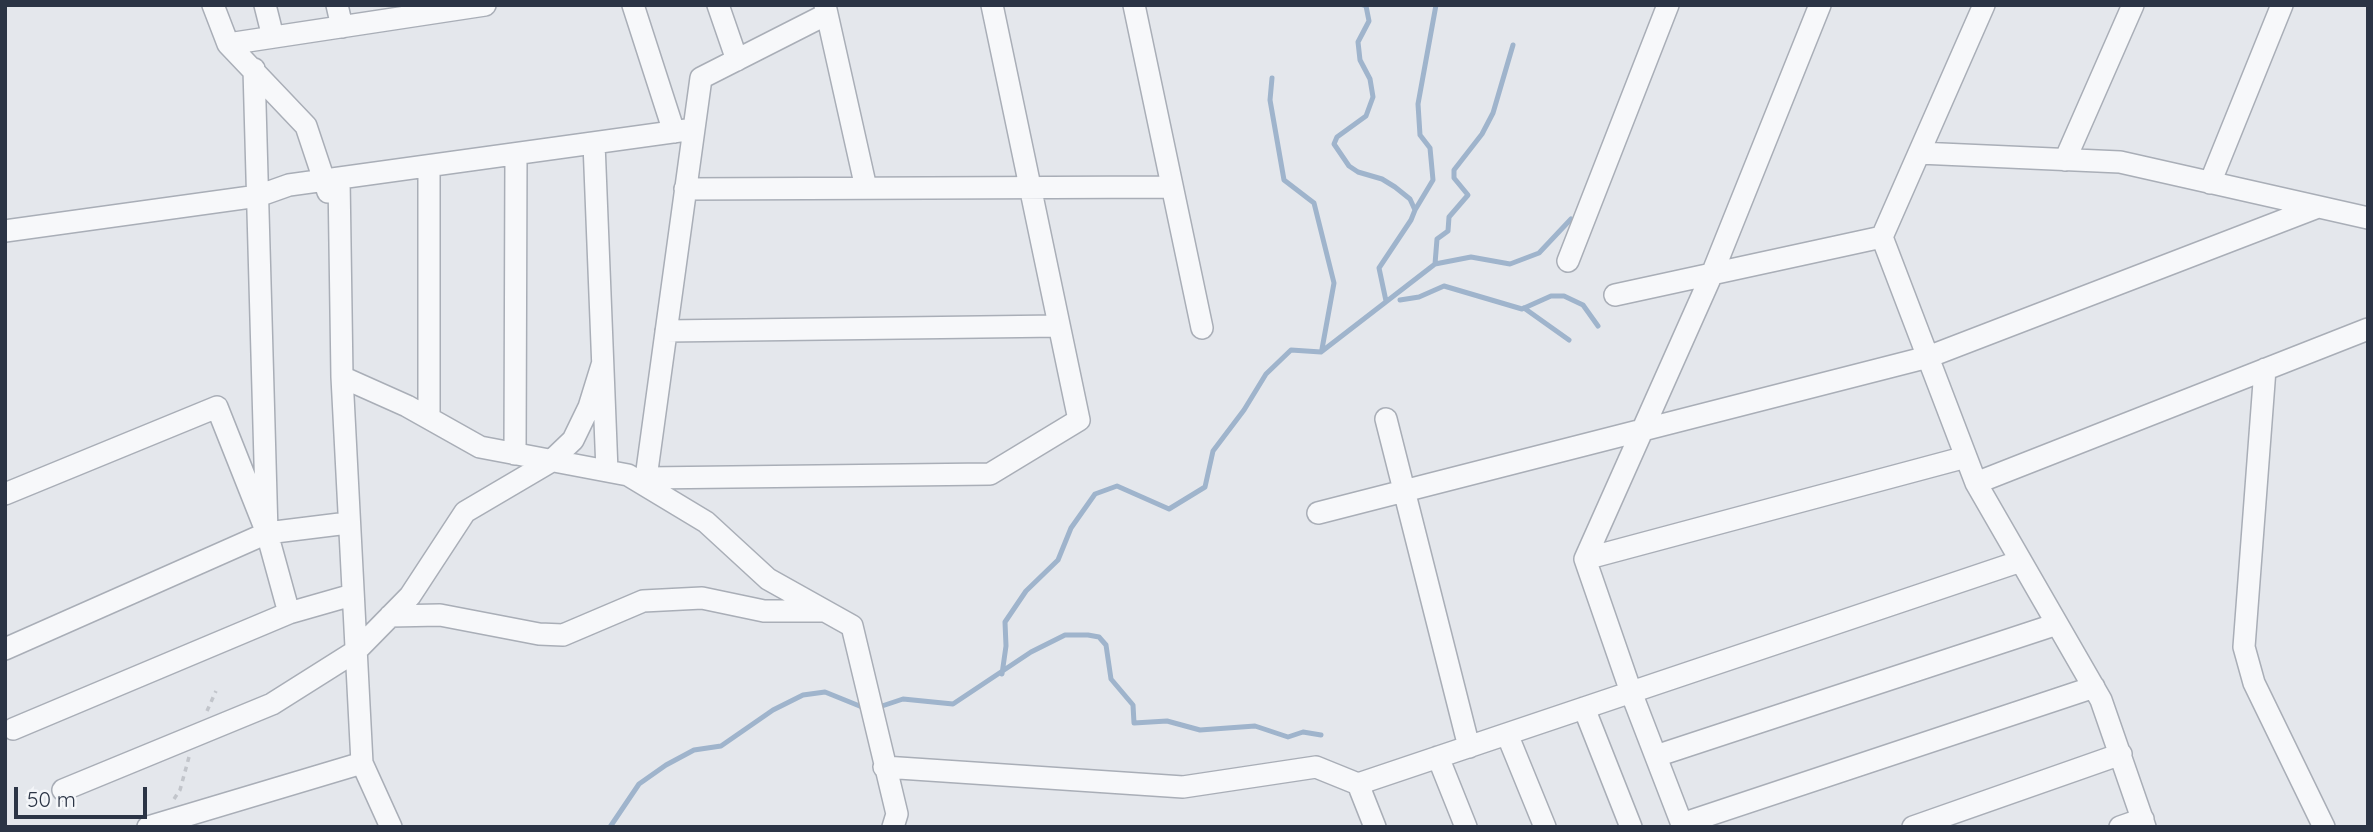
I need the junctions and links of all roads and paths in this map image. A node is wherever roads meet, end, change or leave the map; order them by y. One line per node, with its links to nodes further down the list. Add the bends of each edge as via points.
1 (212, 5): 18 (street)
2 (265, 5): 17 (street)
3 (337, 5): 16 (street)
4 (485, 5): 15 (street)
5 (633, 5): 21 (street)
6 (718, 5): 19 (street)
7 (992, 5): 31 (street)
8 (1134, 5): 29 (street)
9 (1668, 5): 38 (street)
10 (1820, 5): 39 (street)
11 (1984, 5): 23 (street)
12 (2133, 5): 25 (street)
13 (2283, 5): 28 (street)
14 (826, 10): 19 (street); 30 (street)
15 (412, 11): 16 (street)
16 (342, 27): 17 (street)
17 (273, 37): 18 (street)
18 (228, 44): 20 (street)
19 (737, 60): 21 (street, via 701,78)
20 (254, 69): 27 (street, via 306,126); 33 (street)
21 (684, 131): 22 (street); 32 (street)
22 (594, 143): 24 (street); 46 (street)
23 (1919, 153): 25 (street); 37 (street)
24 (516, 154): 26 (street); 52 (street)
25 (2065, 160): 28 (street, via 2120,162)
26 (429, 166): 27 (street); 49 (street)
27 (331, 179): 33 (street, via 289,185); 48 (street, via 340,220)
28 (2210, 183): 34 (street)
29 (1172, 187): 31 (street); 42 (street)
30 (866, 188): 31 (street); 32 (street)
31 (1030, 188): 41 (street)
32 (685, 189): 44 (street)
33 (258, 196): 36 (street); 62 (street)
34 (2318, 207): 35 (street); 45 (street)
35 (2368, 218)
36 (5, 231)
37 (1882, 237): 39 (street); 45 (street)
38 (1568, 261)
39 (1712, 274): 40 (street); 51 (street)
40 (1615, 295)
41 (1059, 326): 44 (street); 56 (street, via 1079,420 990,474)
42 (1202, 328)
43 (2368, 329): 47 (street)
44 (666, 331): 56 (street)
45 (1928, 357): 51 (street); 53 (street)
46 (602, 365): 54 (street, via 573,440); 55 (street)
47 (2265, 369): 57 (street); 96 (street, via 2244,647 2254,683)
48 (342, 377): 49 (street); 61 (street)
49 (429, 418): 52 (street, via 480,447)
50 (1386, 419): 58 (street)
51 (1642, 430): 58 (street); 63 (street)
52 (515, 454): 54 (street)
53 (1966, 457): 57 (street); 63 (street)
54 (550, 462): 55 (street); 68 (street, via 465,512 410,596)
55 (607, 471): 56 (street)
56 (645, 482): 66 (street, via 706,522 768,579)
57 (1976, 483): 64 (street)
58 (1404, 491): 60 (street); 77 (street)
59 (5, 494): 62 (street, via 217,407)
60 (1318, 513)
61 (348, 523): 62 (street); 65 (street)
62 (267, 533): 67 (street); 70 (street)
63 (1585, 559): 73 (street)
64 (2021, 561): 69 (street); 73 (street)
65 (352, 595): 67 (street); 71 (street)
66 (824, 611): 68 (street, via 764,611 702,598 642,601 563,635 440,615); 82 (street, via 852,626)
67 (289, 612): 75 (street)
68 (390, 616): 71 (street)
69 (2057, 624): 72 (street); 79 (street)
70 (5, 649)
71 (356, 651): 81 (street); 84 (street, via 272,704)
72 (2094, 687): 78 (street); 86 (street)
73 (1631, 692): 74 (street); 79 (street)
74 (1584, 708): 76 (street); 93 (street)
75 (13, 729)
76 (1507, 734): 77 (street); 92 (street)
77 (1469, 747): 80 (street)
78 (2121, 754): 85 (street); 94 (street)
79 (1656, 756): 86 (street)
80 (1437, 757): 83 (street); 91 (street)
81 (362, 762): 87 (street); 88 (street)
82 (884, 767): 83 (street, via 1184,788 1317,767); 89 (street, via 897,814)
83 (1358, 784): 90 (street)
84 (63, 790)
85 (2144, 823): 95 (street)
86 (1683, 825)
87 (148, 827)
88 (390, 827)
89 (893, 827)
90 (1375, 827)
91 (1465, 827)
92 (1545, 827)
93 (1631, 827)
94 (1913, 827)
95 (2120, 827)
96 (2324, 827)

